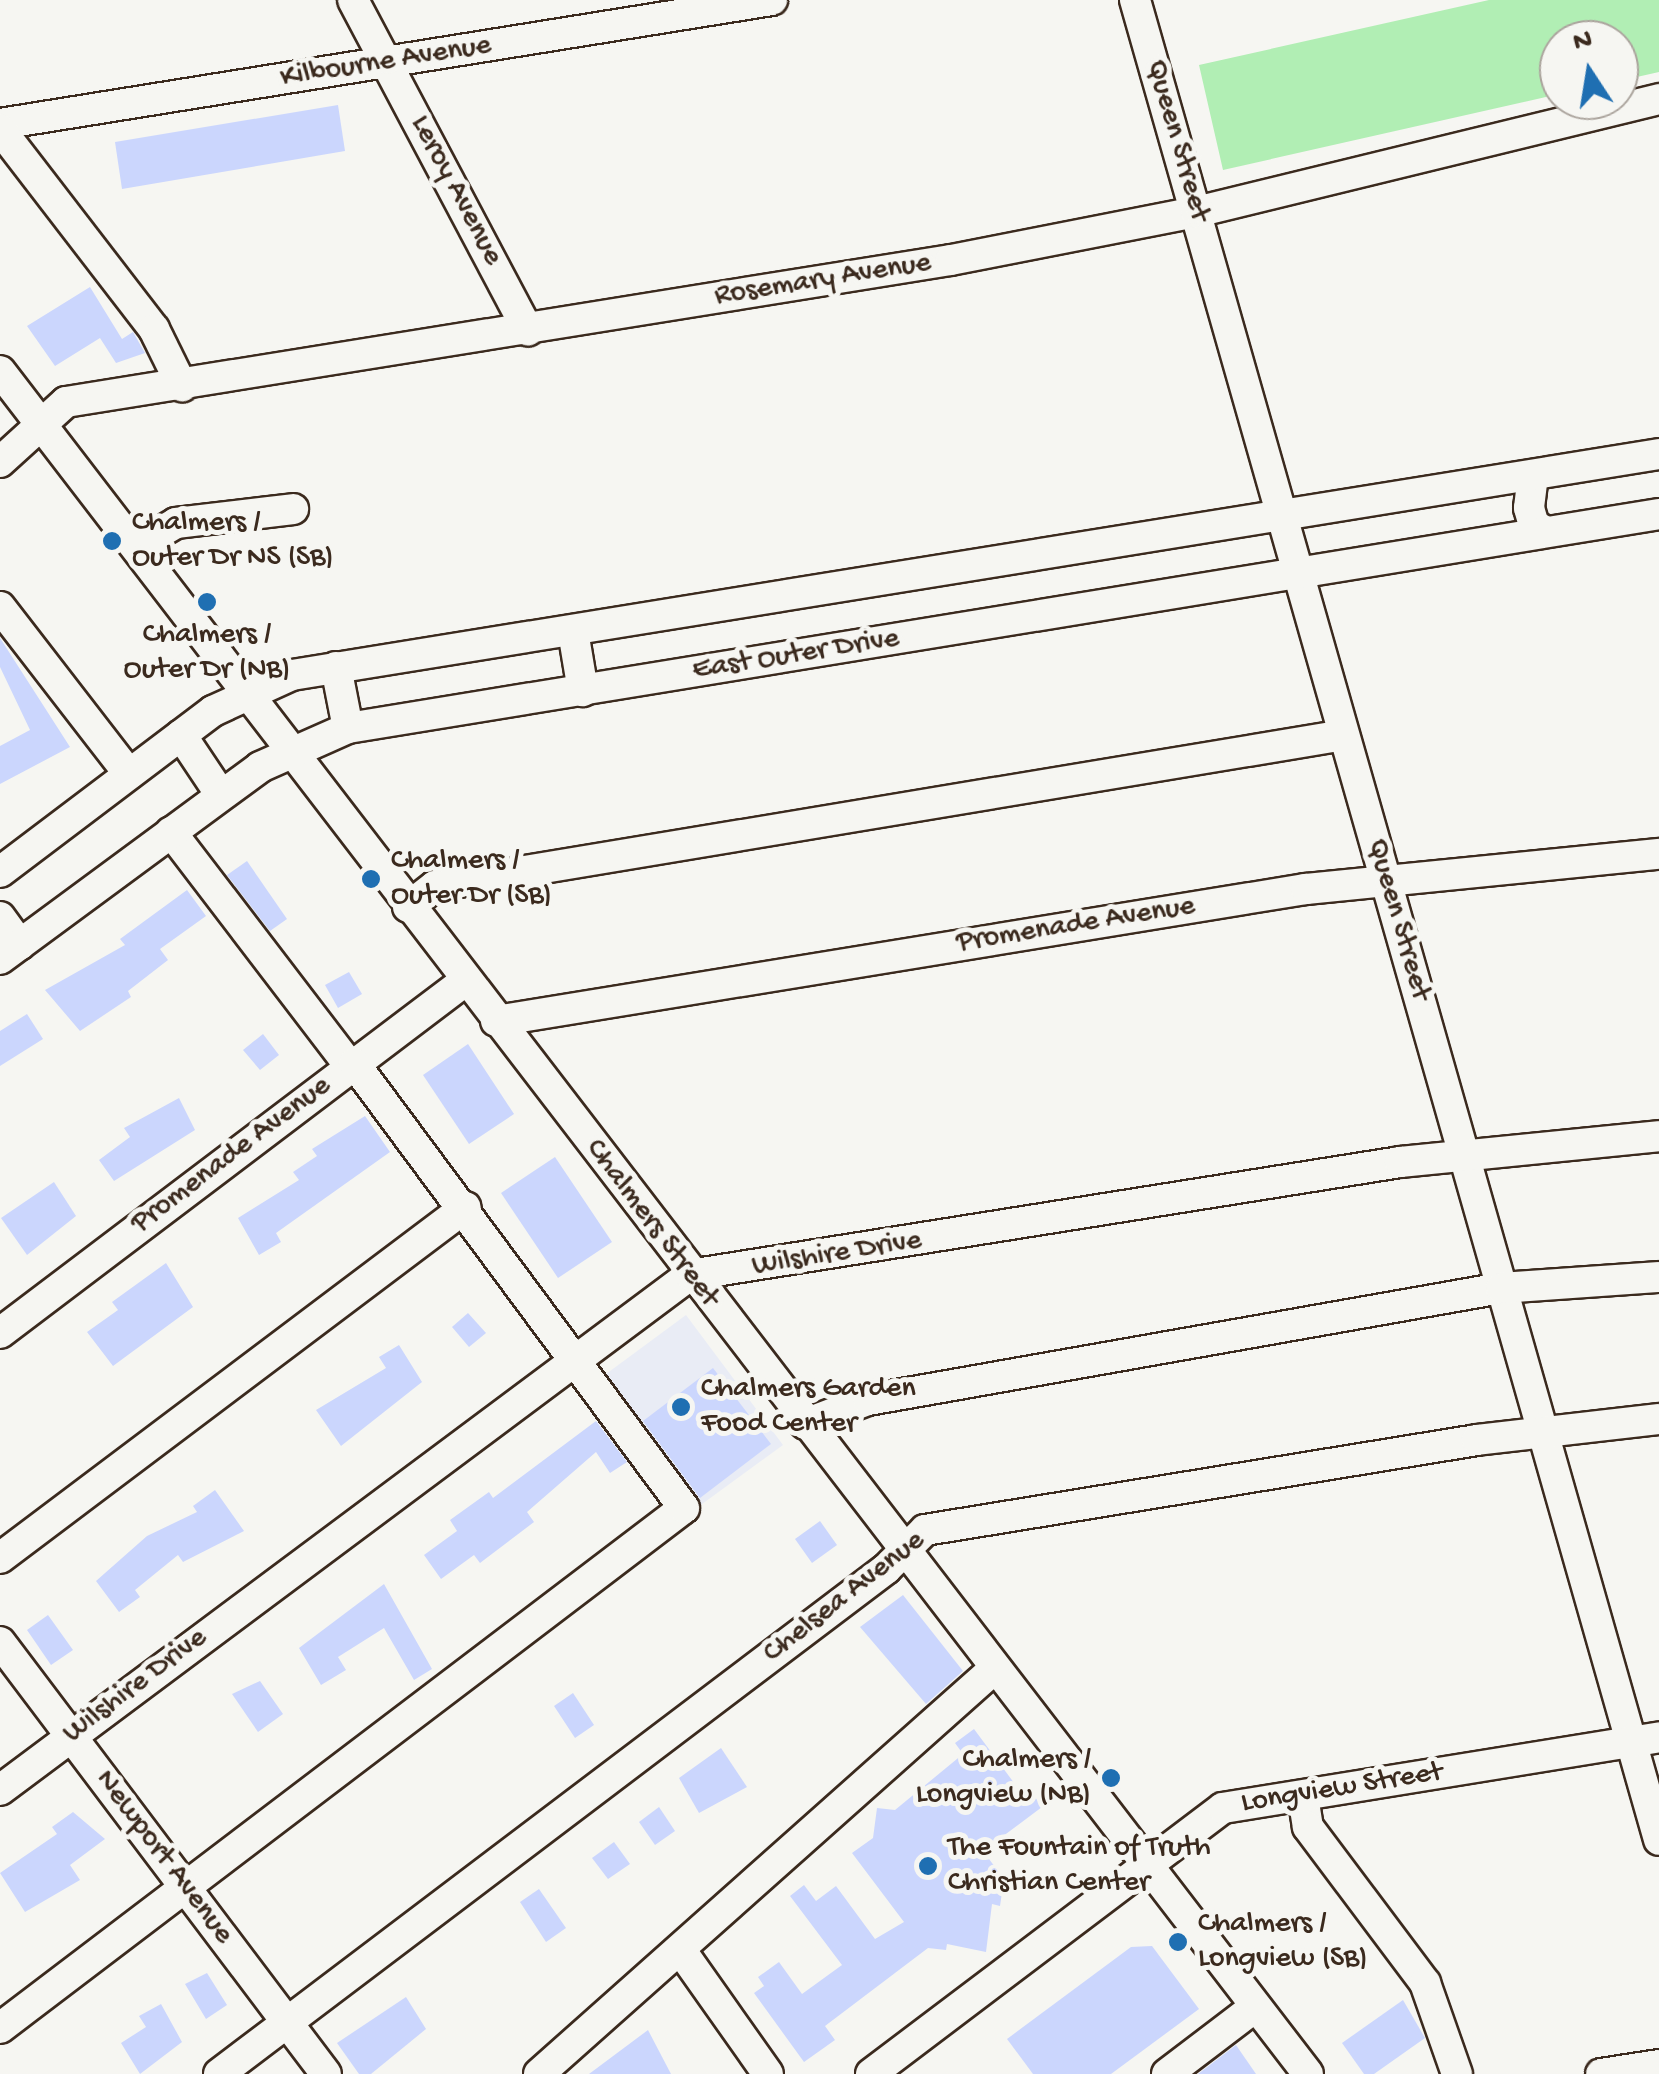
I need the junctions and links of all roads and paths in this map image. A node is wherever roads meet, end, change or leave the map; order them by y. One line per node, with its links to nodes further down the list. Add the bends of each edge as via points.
1 (353, 0): 4 (street, Leroy Avenue)
2 (772, 0): 4 (street, Kilbourne Avenue)
3 (1136, 0): 7 (street, Queen Street)
4 (388, 63): 6 (street, Kilbourne Avenue); 8 (street, Leroy Avenue)
5 (1659, 99): 7 (street, Rosemary Avenue)
6 (0, 127): 10 (street, via 154,329)
7 (1196, 212): 8 (street, Rosemary Avenue); 16 (street, Queen Street)
8 (528, 330): 10 (street, Rosemary Avenue)
9 (0, 371): 11 (street, Chalmers Street)
10 (182, 386): 11 (street, Rosemary Avenue, via 66,402)
11 (41, 426): 13 (street, Rosemary Avenue); 19 (street, Chalmers Street)
12 (1659, 454): 14 (street, East Outer Drive)
13 (0, 462)
14 (1533, 475): 16 (street, East Outer Drive); 18 (street, via 1529,508 1534,524)
15 (293, 509): 19 (street, via 176,523)
16 (1282, 514): 20 (street, Queen Street); 22 (street, East Outer Drive)
17 (1659, 514): 18 (street, East Outer Drive)
18 (1546, 532): 20 (street, East Outer Drive)
19 (137, 546): 25 (street, Chalmers Street)
20 (1299, 574): 24 (street, East Outer Drive); 28 (street, Queen Street)
21 (0, 607): 30 (street)
22 (574, 631): 23 (street, East Outer Drive); 24 (street)
23 (336, 666): 25 (street, East Outer Drive); 26 (street)
24 (583, 691): 26 (street, East Outer Drive)
25 (249, 692): 27 (street, East Outer Drive); 29 (street, Chalmers Street)
26 (348, 728): 29 (street, East Outer Drive)
27 (181, 735): 30 (street, East Outer Drive); 31 (street)
28 (1344, 735): 35 (street, Queen Street); 36 (street, via 435,886)
29 (290, 751): 31 (street, East Outer Drive); 36 (street, Chalmers Street)
30 (129, 774): 34 (street, East Outer Drive)
31 (221, 795): 32 (street, East Outer Drive)
32 (171, 832): 38 (street, East Outer Drive); 41 (street)
33 (1659, 854): 35 (street, Promenade Avenue)
34 (0, 872)
35 (1385, 879): 40 (street, Promenade Avenue); 43 (street, Queen Street)
36 (408, 907): 39 (street, Chalmers Street)
37 (0, 917): 38 (street)
38 (10, 952)
39 (465, 982): 40 (street, Chalmers Street); 41 (street, Promenade Avenue)
40 (496, 1021): 45 (street, Chalmers Street)
41 (352, 1064): 44 (street); 48 (street, Promenade Avenue)
42 (1659, 1136): 43 (street, Wilshire Drive)
43 (1463, 1155): 45 (street, Wilshire Drive); 47 (street, Queen Street)
44 (466, 1207): 49 (street); 54 (street)
45 (690, 1275): 49 (street, Wilshire Drive); 51 (street, Chalmers Street)
46 (1659, 1277): 47 (street)
47 (1501, 1288): 51 (street, via 868,1400); 52 (street, Queen Street)
48 (0, 1332)
49 (574, 1357): 57 (street, Wilshire Drive); 63 (street, via 684,1508)
50 (1659, 1419): 52 (street, Chelsea Avenue)
51 (805, 1424): 53 (street, Chalmers Street)
52 (1542, 1432): 53 (street, Chelsea Avenue, via 925,1530); 58 (street, Queen Street)
53 (900, 1548): 56 (street, Chalmers Street); 66 (street, Chelsea Avenue, via 886,1568)
54 (0, 1558)
55 (0, 1642): 57 (street, Newport Avenue)
56 (994, 1669): 62 (street, Chalmers Street); 64 (street)
57 (71, 1736): 59 (street, Wilshire Drive); 63 (street, Newport Avenue)
58 (1645, 1740): 60 (street, Longview Street); 61 (street, Queen Street)
59 (0, 1790)
60 (1302, 1796): 62 (street, Longview Street, via 1224,1808); 76 (street, via 1308,1827 1425,1983)
61 (1659, 1840)
62 (1146, 1867): 65 (street, Chalmers Street); 73 (street, Longview Street)
63 (186, 1888): 66 (street, Newport Avenue); 67 (street)
64 (682, 1952): 71 (street); 72 (street)
65 (1255, 2007): 74 (street); 75 (street, Chalmers Street)
66 (286, 2022): 69 (street, Chelsea Avenue); 70 (street, Newport Avenue)
67 (0, 2028)
68 (1659, 2065): 77 (street)
69 (218, 2074)
70 (326, 2074)
71 (538, 2074)
72 (768, 2074)
73 (871, 2074)
74 (1167, 2074)
75 (1308, 2074)
76 (1458, 2074)
77 (1601, 2074)

